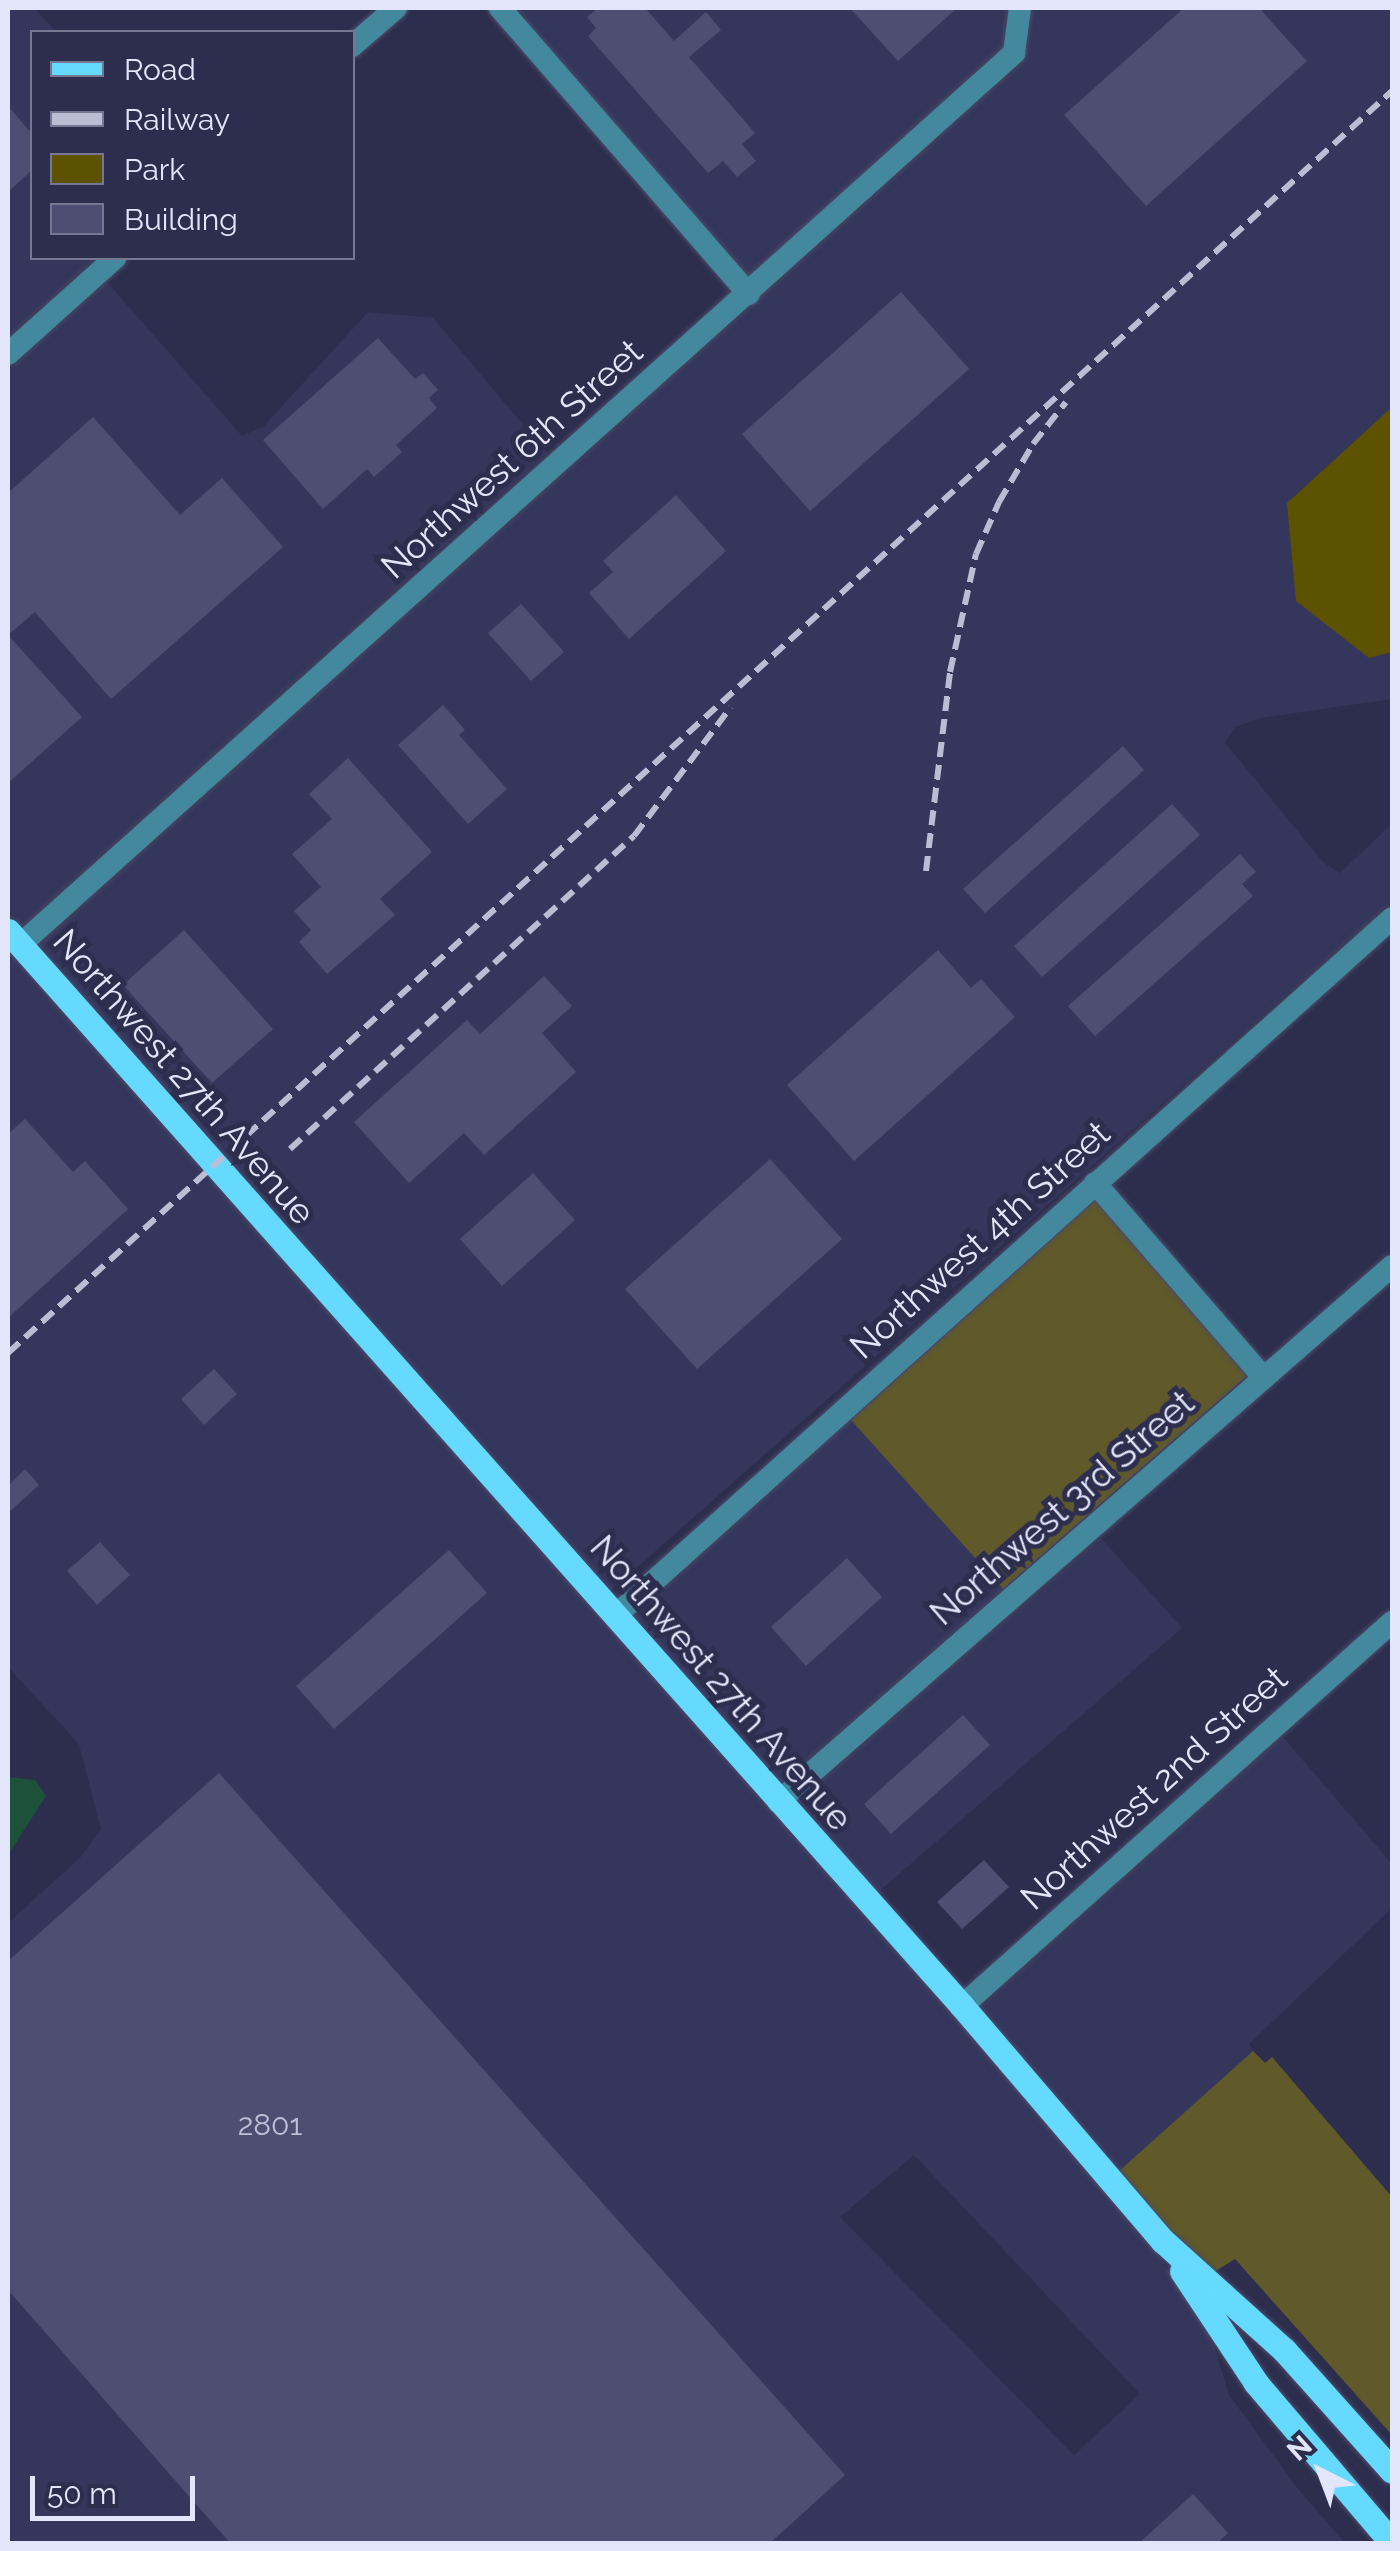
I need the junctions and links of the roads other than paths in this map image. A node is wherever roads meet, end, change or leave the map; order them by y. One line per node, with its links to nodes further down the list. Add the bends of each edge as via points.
1 (396, 8): 4 (street)
2 (500, 8): 6 (street)
3 (1020, 8): 6 (street, Northwest 6th Street, via 1014,53)
4 (355, 43)
5 (113, 260): 7 (street)
6 (749, 294): 9 (street, Northwest 6th Street)
7 (8, 354)
8 (1392, 918): 10 (street, Northwest 4th Street)
9 (14, 938): 13 (main road, Northwest 27th Avenue)
10 (1095, 1183): 12 (street); 13 (street, Northwest 4th Street)
11 (1392, 1266): 12 (street, Northwest 3rd Street)
12 (1264, 1378): 15 (street, Northwest 3rd Street)
13 (615, 1616): 15 (main road, Northwest 27th Avenue)
14 (1392, 1622): 16 (street, Northwest 2nd Street)
15 (778, 1802): 16 (main road, Northwest 27th Avenue)
16 (962, 2006): 17 (main road, Northwest 27th Avenue)
17 (1163, 2241): 18 (main road, Northwest 27th Avenue, via 1284,2350); 19 (main road, via 1256,2382)
18 (1392, 2471)
19 (1392, 2543)

